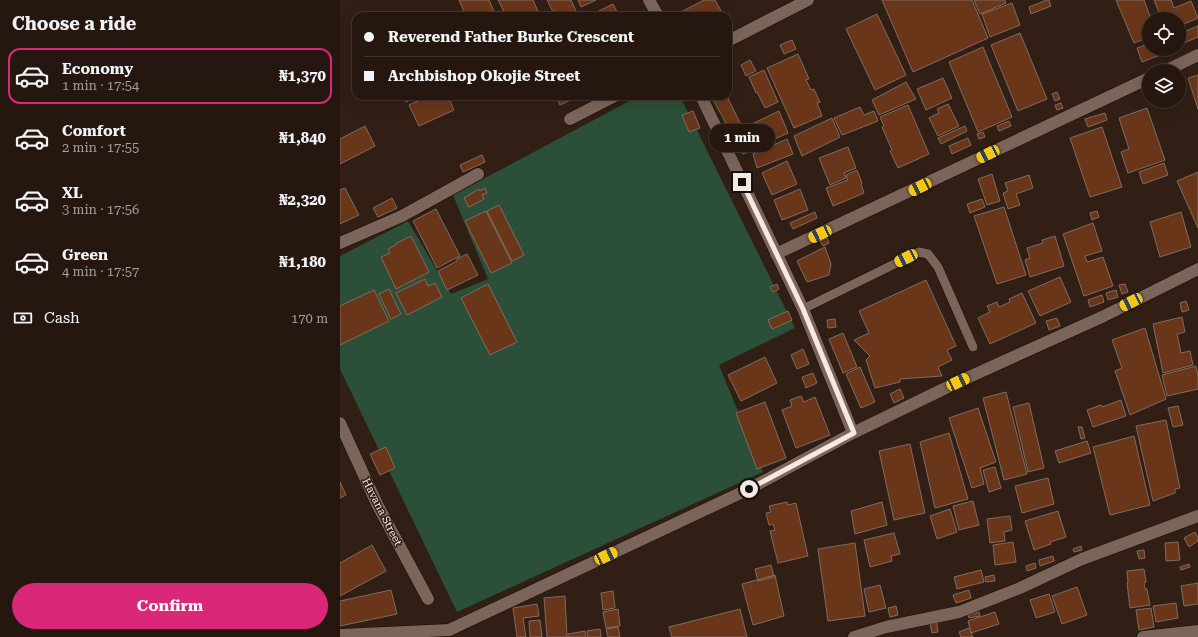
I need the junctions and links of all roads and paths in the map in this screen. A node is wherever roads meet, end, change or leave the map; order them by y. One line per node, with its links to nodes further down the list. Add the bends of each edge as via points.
1 (649, 0): 3 (street)
2 (808, 0): 4 (street)
3 (656, 12)
4 (732, 39)
5 (1198, 55): 6 (street)
6 (1179, 64)
7 (1142, 81): 13 (street)
8 (607, 100): 10 (street)
9 (703, 100): 13 (street)
10 (570, 119)
11 (478, 174): 12 (street, via 402,216)
12 (340, 243)
13 (776, 254): 15 (street)
14 (1198, 269): 18 (street)
15 (803, 309): 16 (lane, via 919,252 928,254 938,267); 18 (street)
16 (973, 347)
17 (340, 423): 20 (street, Havana Street, via 377,504)
18 (854, 433): 22 (street, via 749,489 449,630)
19 (1198, 516): 23 (street, via 1082,559 1020,588 959,612 886,627)
20 (428, 599)
21 (1198, 631): 24 (street)
22 (340, 634)
23 (854, 637)
24 (1143, 637)

